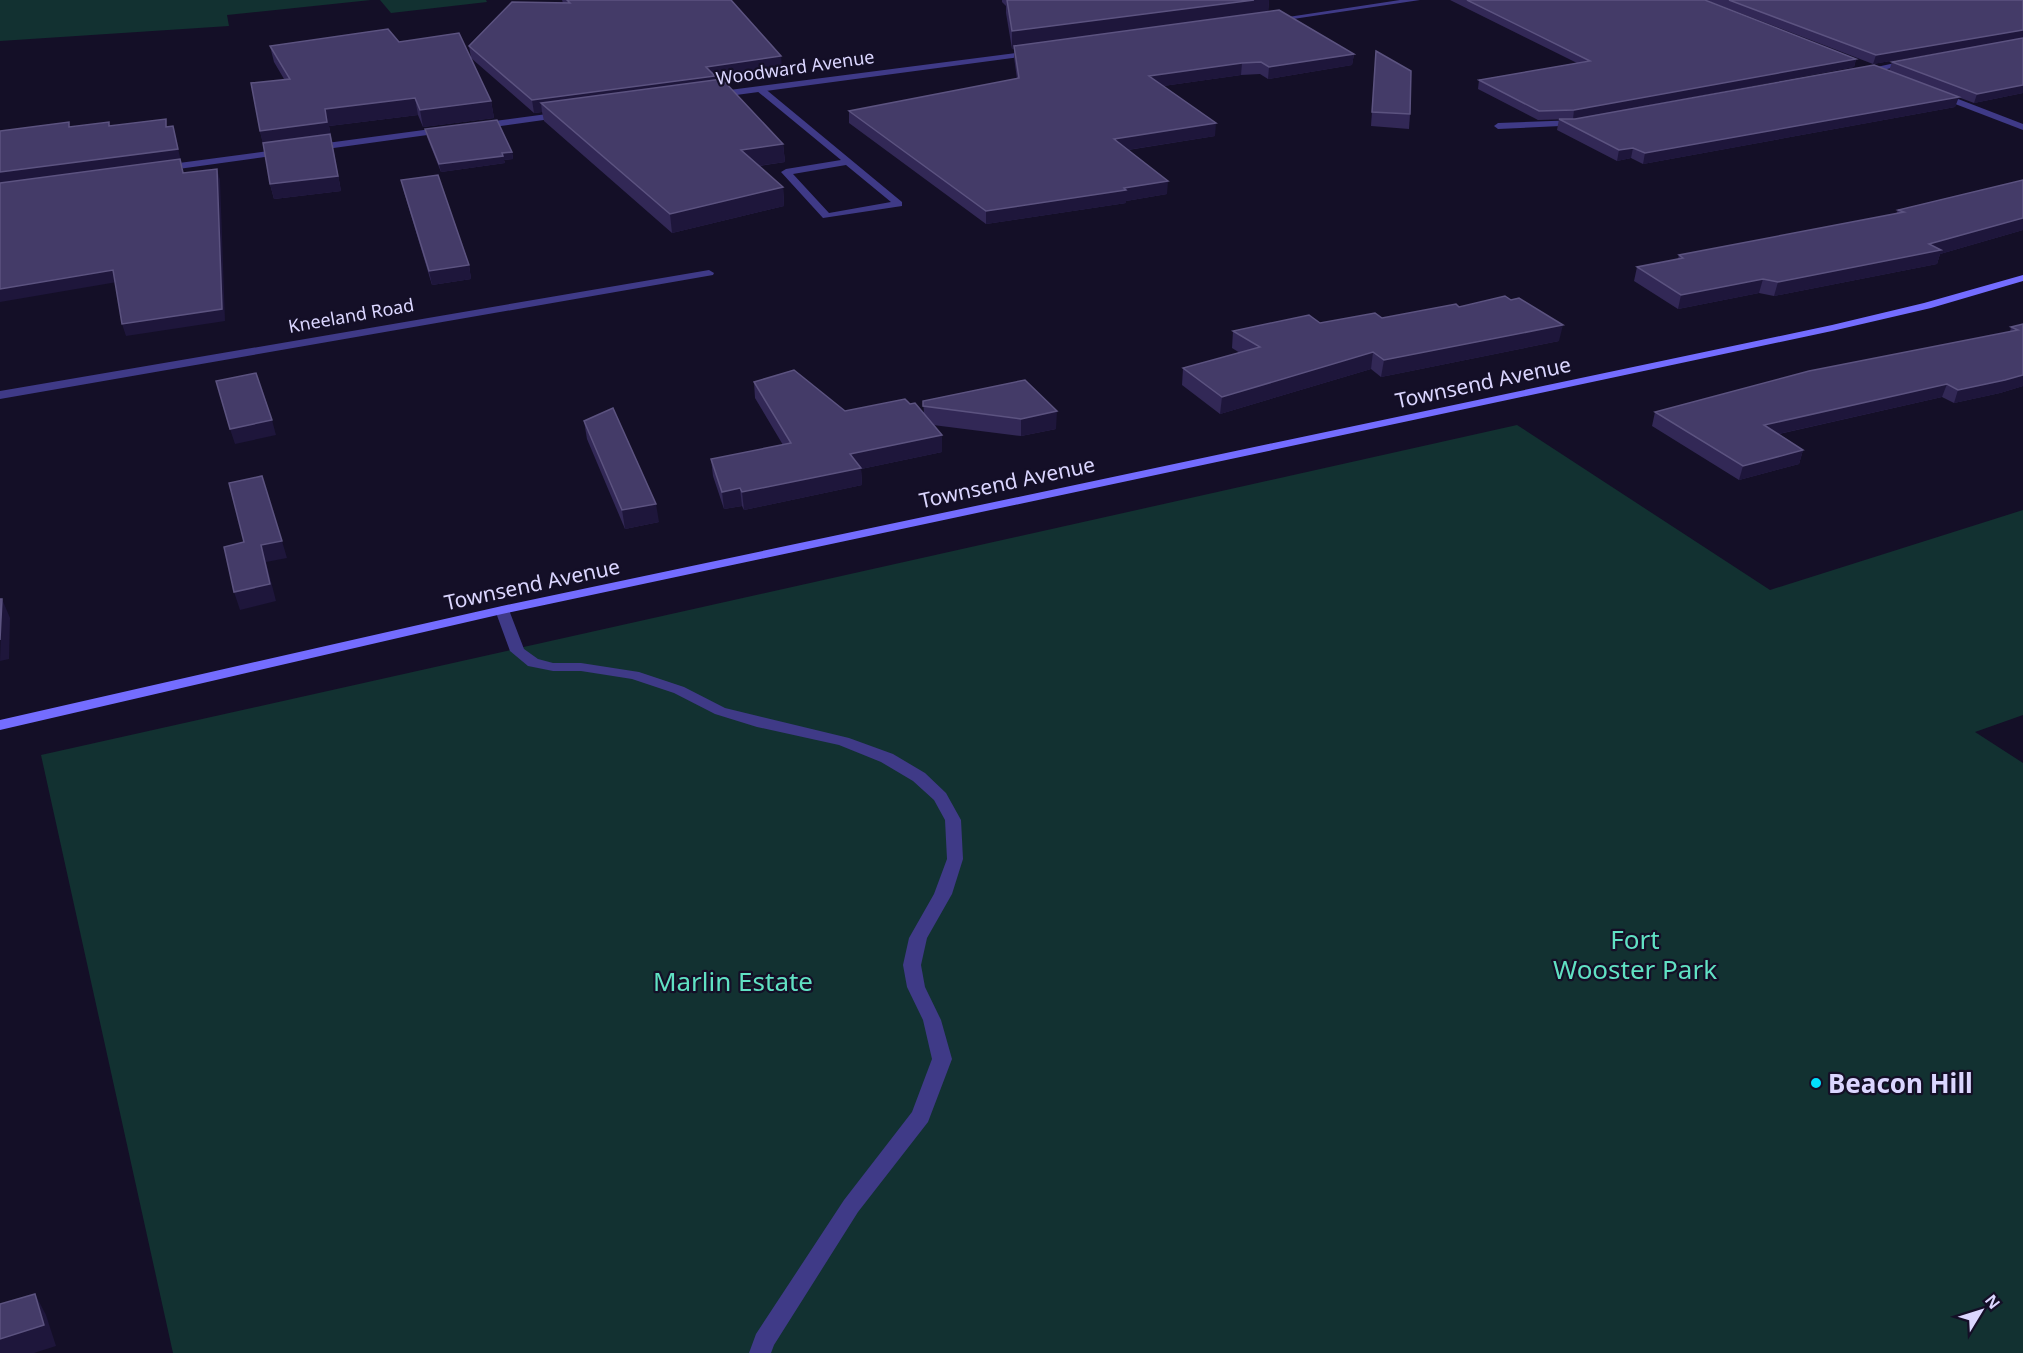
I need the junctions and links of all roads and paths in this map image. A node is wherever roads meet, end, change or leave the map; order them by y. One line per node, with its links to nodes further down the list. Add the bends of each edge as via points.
1 (1416, 0): 2 (street)
2 (1267, 21)
3 (1042, 52): 9 (street, Woodward Avenue)
4 (1924, 59): 6 (street)
5 (1860, 64): 6 (street)
6 (1871, 69): 7 (street); 8 (street)
7 (1851, 72)
8 (1893, 77)
9 (760, 89): 11 (street, Woodward Avenue); 20 (street)
10 (1925, 90): 16 (street)
11 (704, 96)
12 (566, 114): 14 (street)
13 (1585, 122): 15 (street)
14 (474, 126)
15 (1498, 126)
16 (2023, 127)
17 (452, 129): 18 (street)
18 (303, 149)
19 (292, 151): 21 (street)
20 (848, 162): 20 (street, via 865,174 899,204 827,216 786,172)
21 (153, 169)
22 (710, 273): 24 (street, Kneeland Road)
23 (2023, 278): 25 (main road, Townsend Avenue, via 1832,328)
24 (0, 395)
25 (502, 610): 26 (main road, Townsend Avenue); 27 (street, via 517,651 533,663 634,675 679,690 720,711 843,741 887,758 919,777 940,797 953,819 955,859 943,894 918,938 912,965 916,987 933,1020 942,1059 939,1068 921,1116 851,1206)
26 (0, 725)
27 (760, 1353)

